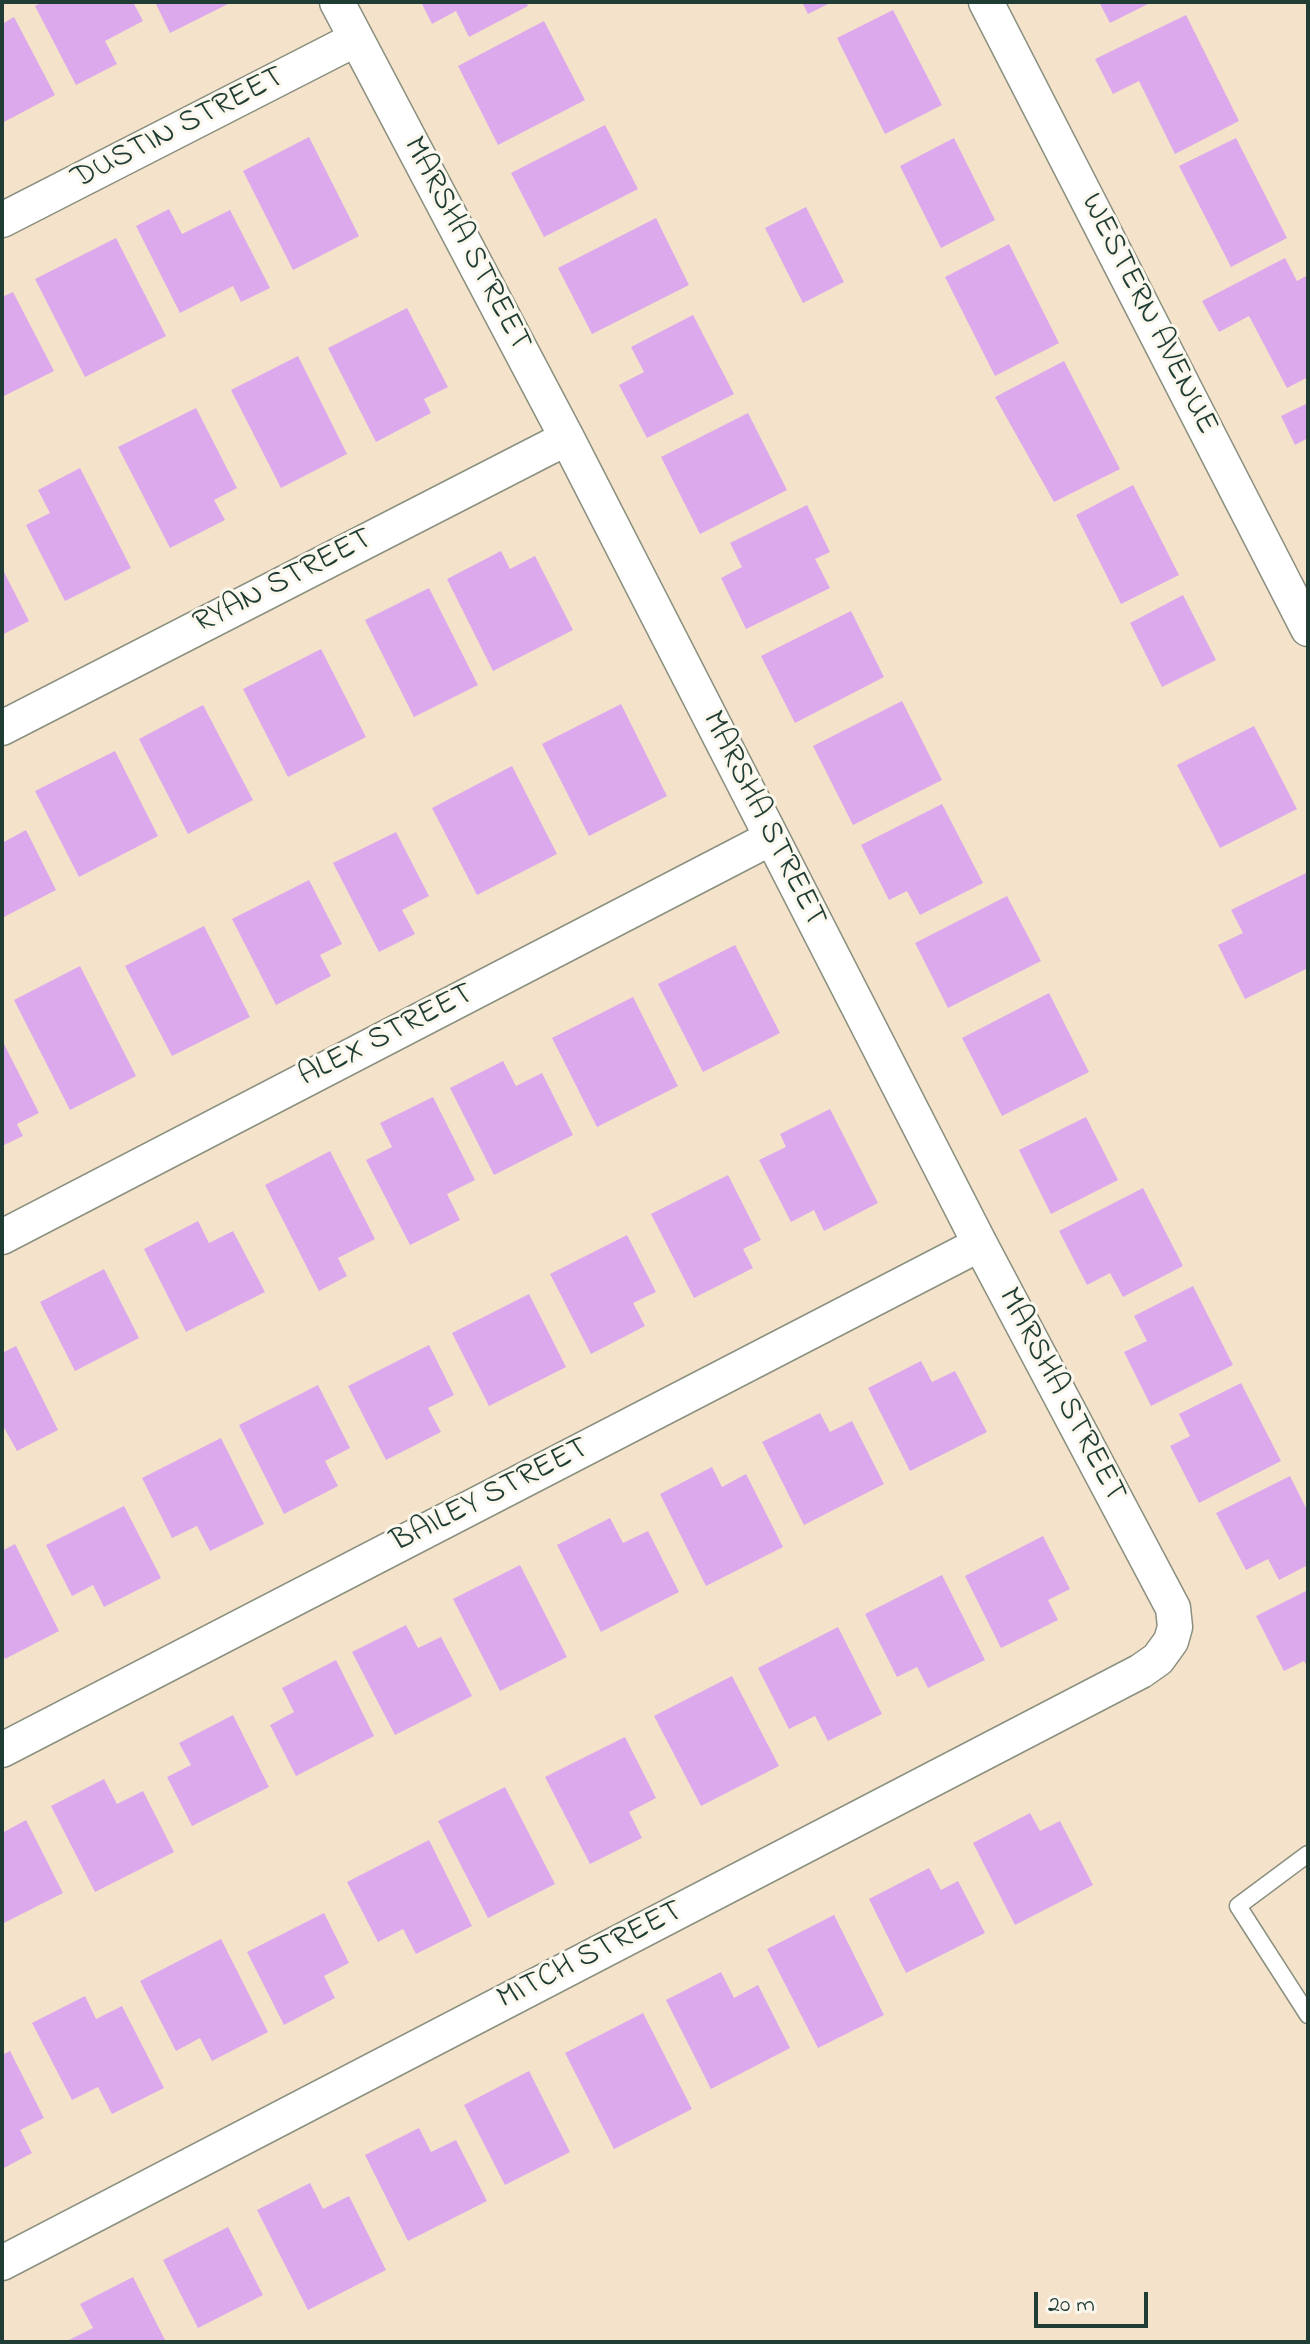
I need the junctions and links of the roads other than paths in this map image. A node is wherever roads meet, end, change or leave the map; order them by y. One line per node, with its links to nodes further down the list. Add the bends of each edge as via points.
1 (337, 2): 3 (street, MARSHA STREET)
2 (986, 2): 6 (street, WESTERN AVENUE)
3 (356, 39): 4 (street, DUSTIN STREET); 5 (street, MARSHA STREET)
4 (2, 220)
5 (567, 438): 7 (street, RYAN STREET); 8 (street, MARSHA STREET)
6 (1308, 629)
7 (2, 728)
8 (771, 838): 9 (street, ALEX STREET); 10 (street, MARSHA STREET)
9 (2, 1237)
10 (980, 1244): 11 (street, MARSHA STREET, via 1173,1608); 12 (street, BAILEY STREET)
11 (1171, 1641): 15 (street, MITCH STREET, via 1141,1671)
12 (2, 1750)
13 (1308, 1854): 14 (lane, via 1238,1906)
14 (1308, 2015)
15 (2, 2263)

